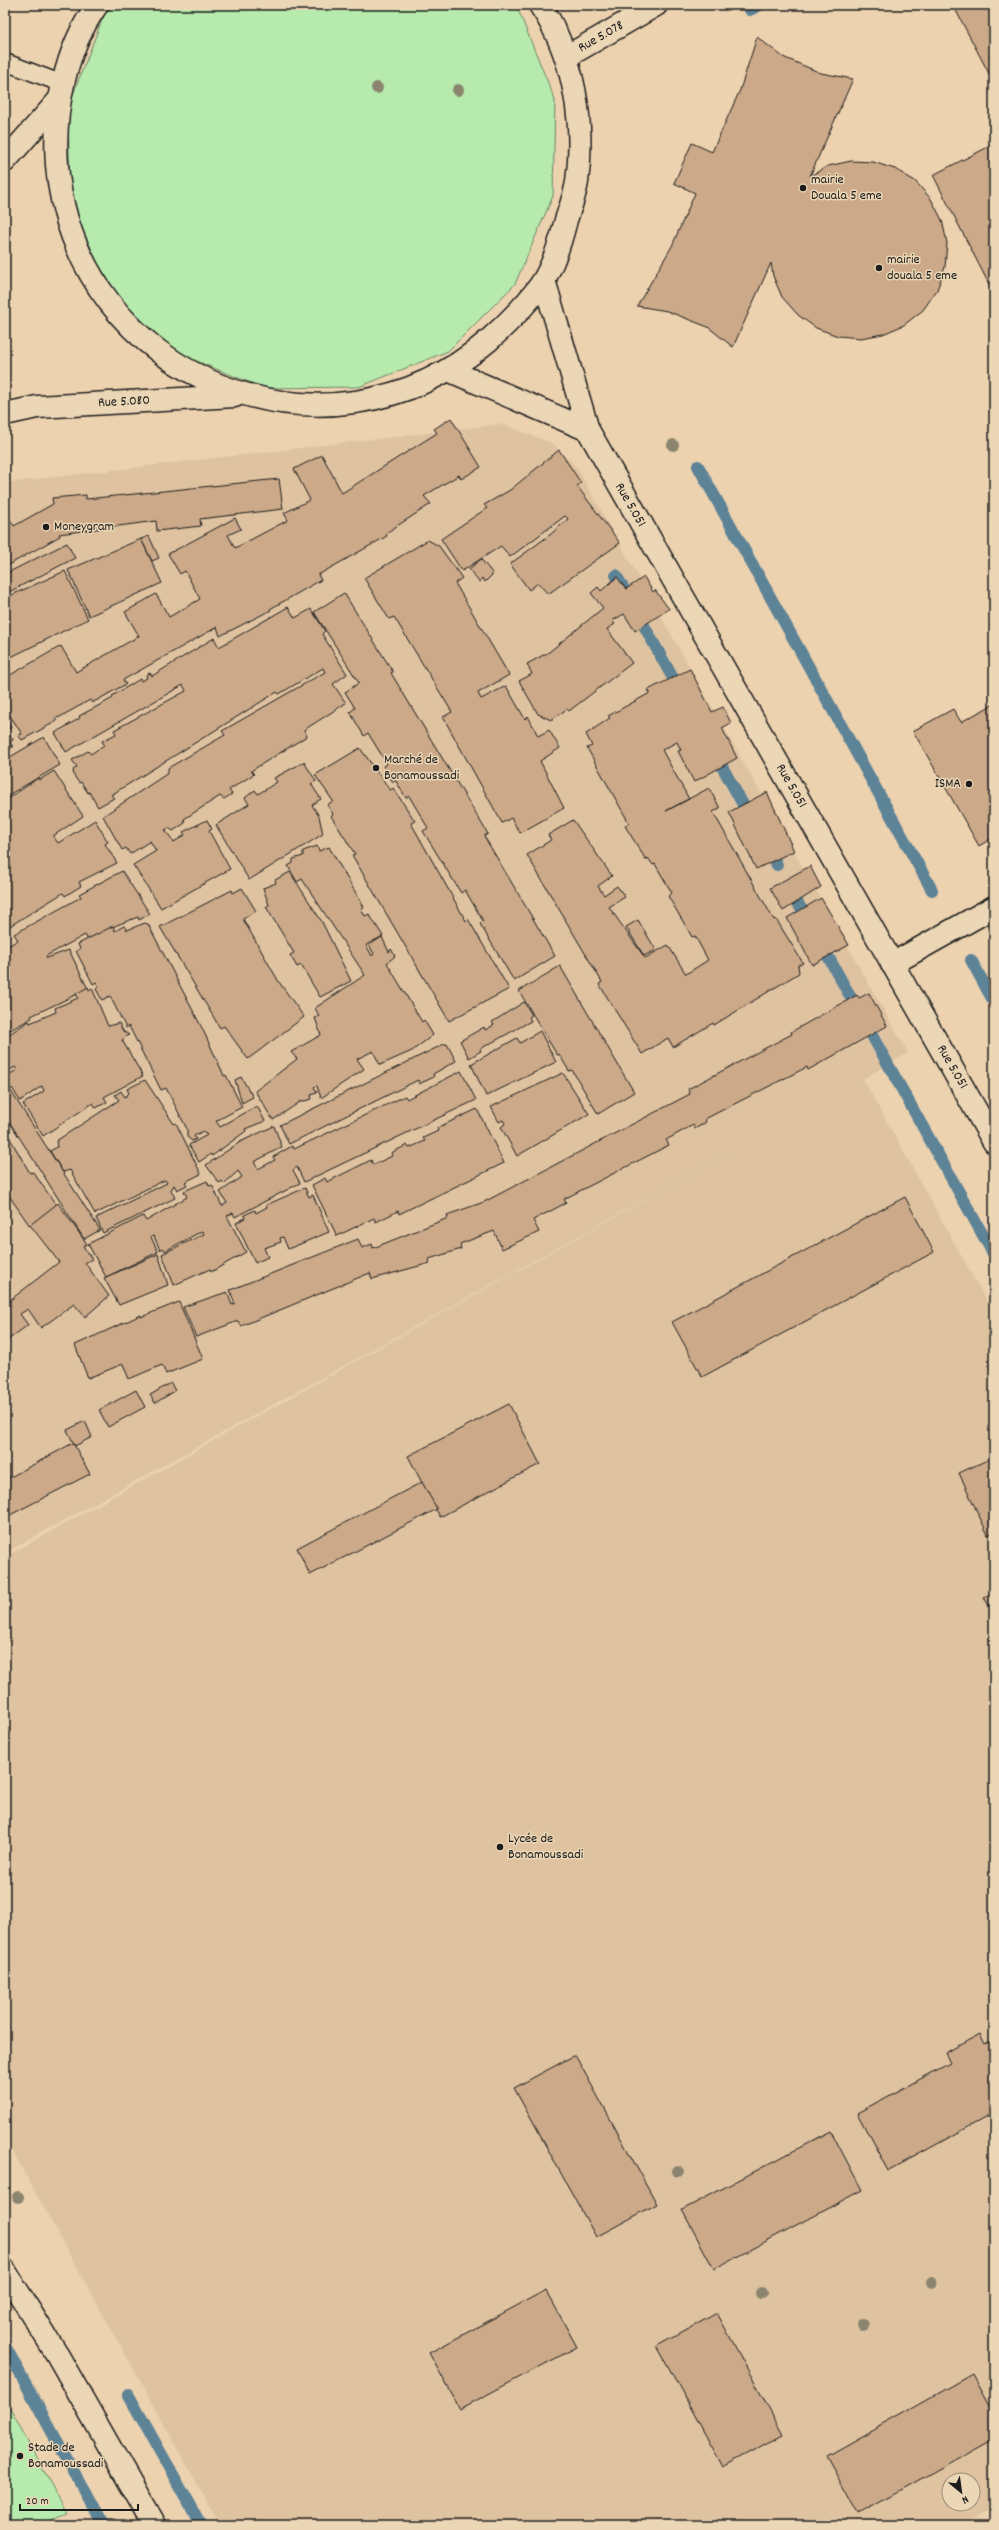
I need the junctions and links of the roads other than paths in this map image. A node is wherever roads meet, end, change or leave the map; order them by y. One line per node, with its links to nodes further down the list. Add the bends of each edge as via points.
1 (96, 5): 6 (main road, via 75,46)
2 (540, 5): 4 (main road)
3 (656, 5): 4 (main road, Rue 5.078)
4 (566, 57): 8 (main road, via 580,119 577,184 559,246)
5 (5, 62): 6 (lane)
6 (61, 92): 7 (main road); 10 (main road, via 56,147 59,190 70,232 88,270 111,306 140,337 174,363 211,383)
7 (5, 161)
8 (544, 280): 9 (main road, via 503,328 477,351); 12 (main road, Rue 5.051)
9 (448, 370): 10 (main road, via 416,386 383,397 348,403 313,405 278,402); 12 (main road)
10 (244, 395): 11 (main road, Rue 5.080, via 36,407)
11 (5, 414)
12 (588, 430): 14 (main road, Rue 5.051)
13 (994, 907): 14 (main road)
14 (892, 964): 15 (main road, Rue 5.051)
15 (994, 1142)
16 (5, 2271): 17 (main road, via 58,2356)
17 (154, 2525)

